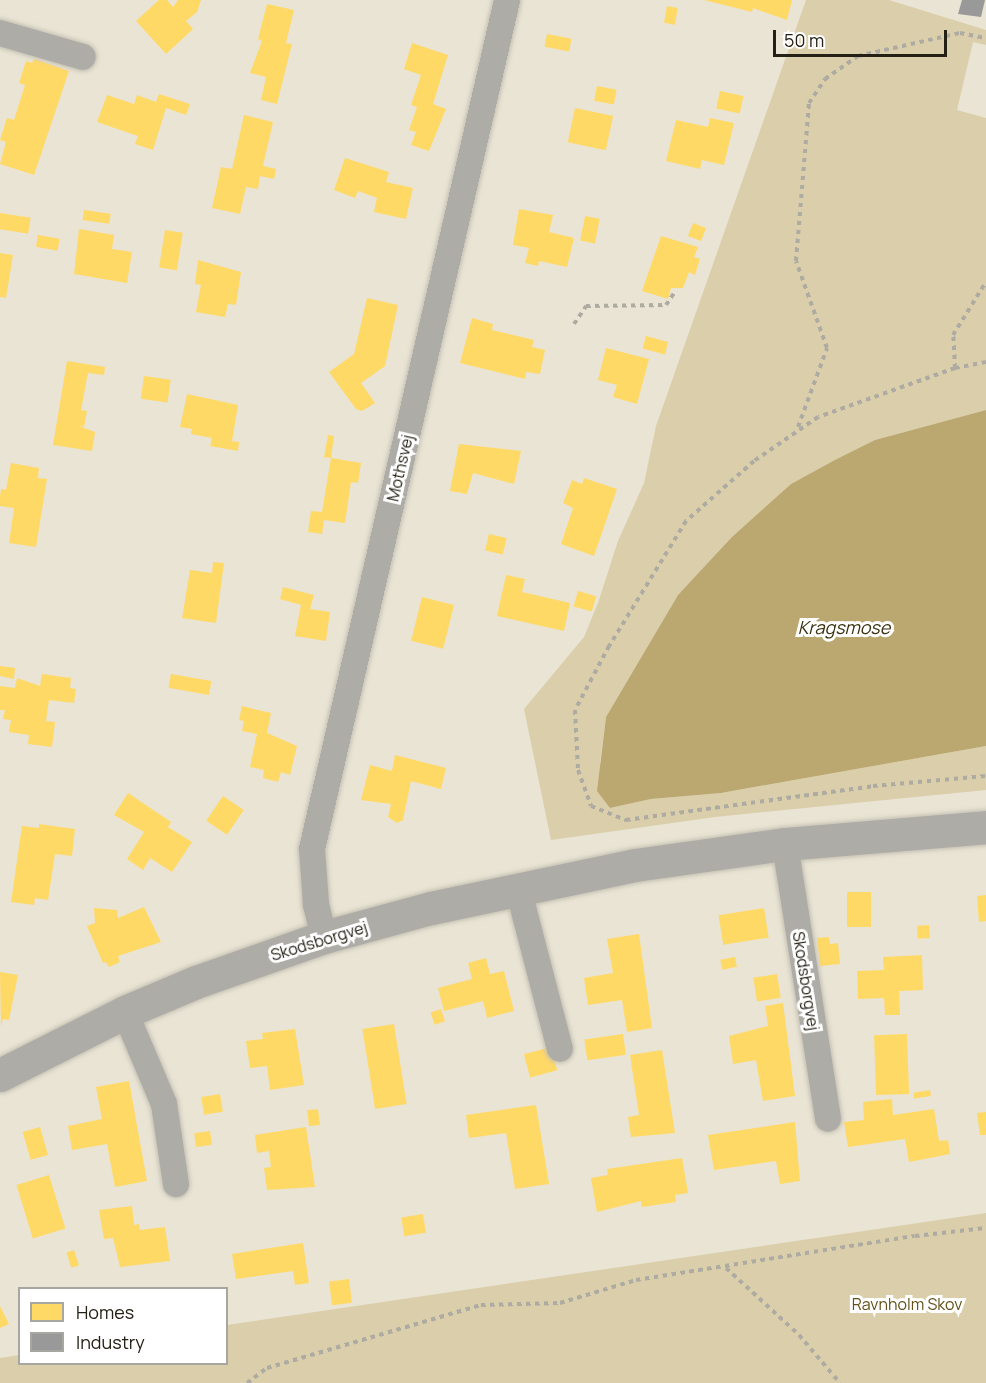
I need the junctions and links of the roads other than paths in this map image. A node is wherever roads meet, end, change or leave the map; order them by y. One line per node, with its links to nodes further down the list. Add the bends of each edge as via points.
1 (507, 0): 7 (street, Mothsvej, via 312,849 316,904)
2 (0, 33): 3 (street)
3 (83, 57)
4 (986, 826): 5 (street, Skodsborgvej)
5 (785, 844): 6 (street, Skodsborgvej, via 635,865); 11 (street, Skodsborgvej)
6 (518, 888): 7 (street, Skodsborgvej); 9 (street)
7 (324, 937): 8 (street, Skodsborgvej)
8 (125, 1012): 10 (street, Skodsborgvej); 12 (street, via 164,1104)
9 (560, 1049)
10 (0, 1076)
11 (828, 1119)
12 (176, 1184)

